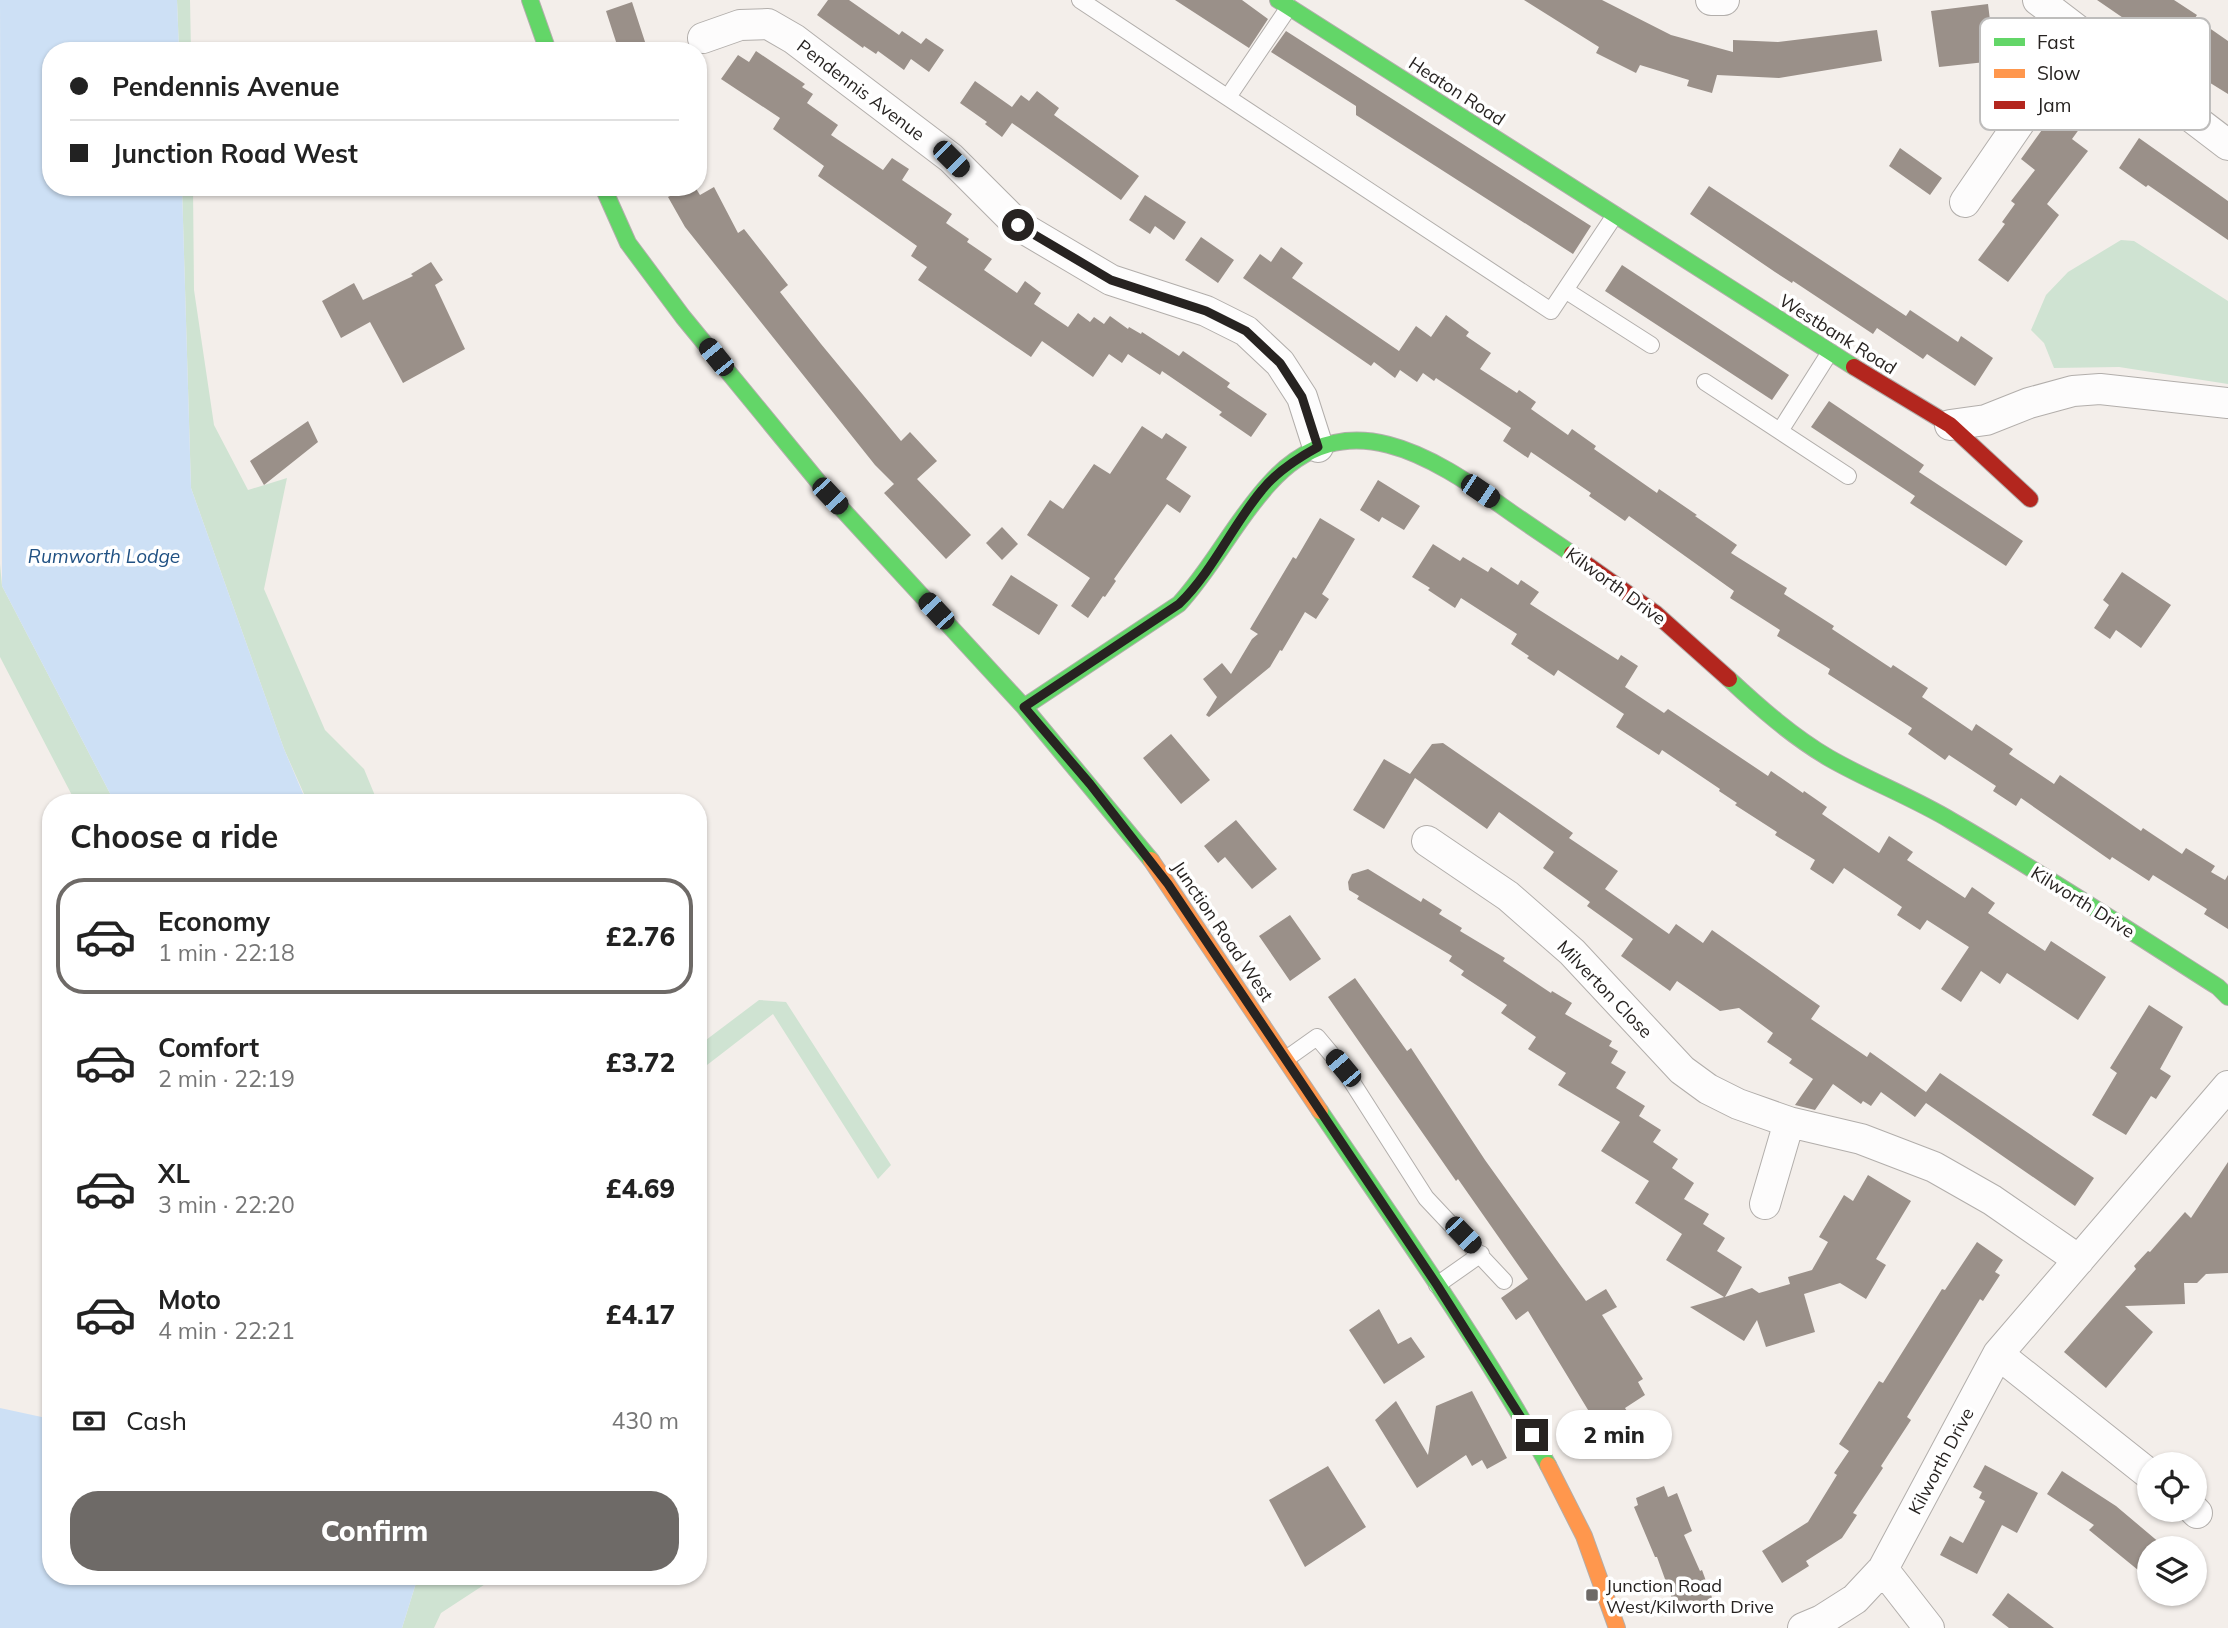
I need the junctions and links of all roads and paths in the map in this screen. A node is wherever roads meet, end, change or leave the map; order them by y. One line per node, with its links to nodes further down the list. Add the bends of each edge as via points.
1 (530, 0): 9 (street)
2 (1080, 0): 10 (lane)
3 (1711, 0): 4 (street)
4 (1724, 0)
5 (2038, 0): 7 (street)
6 (1284, 3): 10 (lane); 16 (street, Heaton Road)
7 (2061, 18)
8 (704, 38): 24 (street, Pendennis Avenue, via 740,25 768,24 951,159 1018,225 1111,280 1206,311 1246,331 1280,363 1302,397)
9 (545, 42)
10 (1228, 97): 17 (lane, via 1551,311)
11 (2014, 130): 15 (street)
12 (2208, 130): 13 (street)
13 (2228, 145)
14 (607, 196): 27 (street, Junction Road West, via 628,243 683,317 830,496)
15 (1965, 202)
16 (1615, 215): 17 (lane); 19 (street, Westbank Road)
17 (1565, 290): 18 (lane)
18 (1651, 345)
19 (1830, 352): 22 (street, Westbank Road); 23 (lane)
20 (1705, 382): 23 (lane)
21 (2228, 403): 22 (street, via 2100,389 2073,391 1986,420)
22 (1950, 425): 26 (street, Westbank Road)
23 (1780, 431): 25 (lane)
24 (1318, 447): 27 (street, Kilworth Drive, via 1294,460 1263,488 1195,589 1179,604); 29 (street, Kilworth Drive, via 1352,440 1399,445 1458,477 1633,595 1793,734 1843,766 1948,818 2218,986)
25 (1848, 476)
26 (2030, 499)
27 (1024, 707): 30 (street, Junction Road West, via 1154,864)
28 (1427, 841): 32 (street, Milverton Close, via 1508,896 1563,944 1682,1070 1718,1094)
29 (2228, 997)
30 (1286, 1059): 34 (lane, via 1317,1037 1343,1068 1426,1198); 37 (street, Junction Road West)
31 (2228, 1086): 35 (street, Kilworth Drive)
32 (1789, 1122): 33 (street); 35 (street, Milverton Close, via 1861,1139 1934,1167 1992,1200)
33 (1765, 1204)
34 (1481, 1254): 36 (lane); 37 (lane)
35 (2079, 1260): 38 (street, Kilworth Drive)
36 (1504, 1281)
37 (1437, 1285): 41 (street, Junction Road West, via 1565,1495)
38 (1998, 1354): 39 (street); 40 (street, Kilworth Drive)
39 (2137, 1464)
40 (1883, 1569): 42 (street, Kilworth Drive, via 1855,1599); 43 (street)
41 (1617, 1628)
42 (1803, 1628)
43 (1929, 1628)

